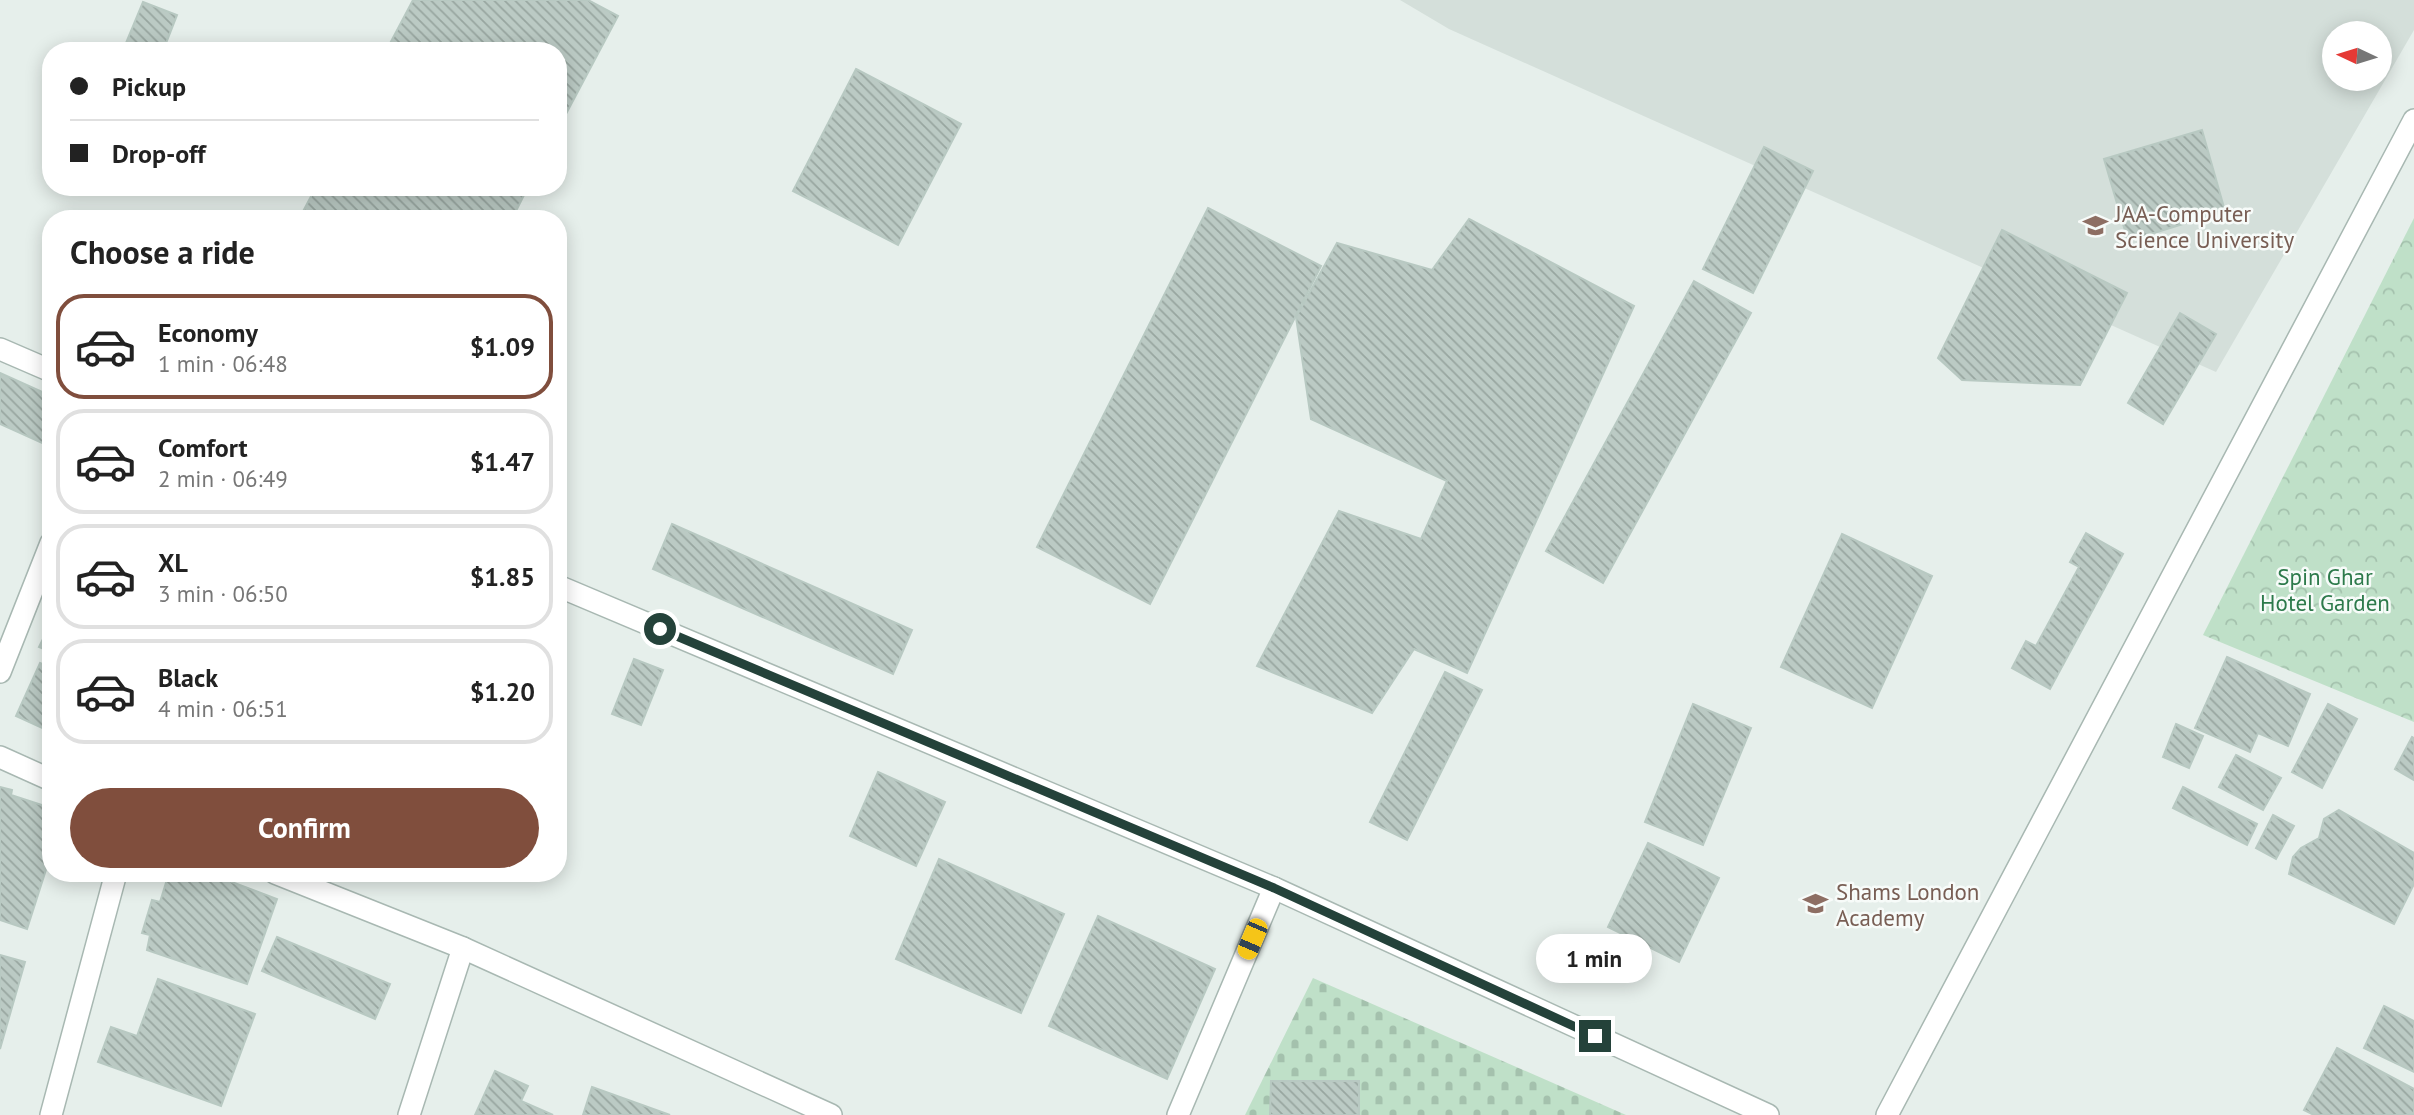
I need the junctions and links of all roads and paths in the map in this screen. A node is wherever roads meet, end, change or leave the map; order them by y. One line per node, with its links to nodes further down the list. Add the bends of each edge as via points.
1 (2414, 120): 18 (street)
2 (0, 349): 3 (street)
3 (42, 367)
4 (42, 566): 6 (street)
5 (567, 590): 11 (street)
6 (0, 672)
7 (0, 757): 8 (street)
8 (42, 776)
9 (114, 882): 13 (street)
10 (298, 882): 12 (street)
11 (1274, 888): 16 (street); 17 (street)
12 (463, 948): 14 (street); 15 (street)
13 (51, 1115)
14 (409, 1115)
15 (831, 1115)
16 (1178, 1115)
17 (1768, 1115)
18 (1887, 1115)

